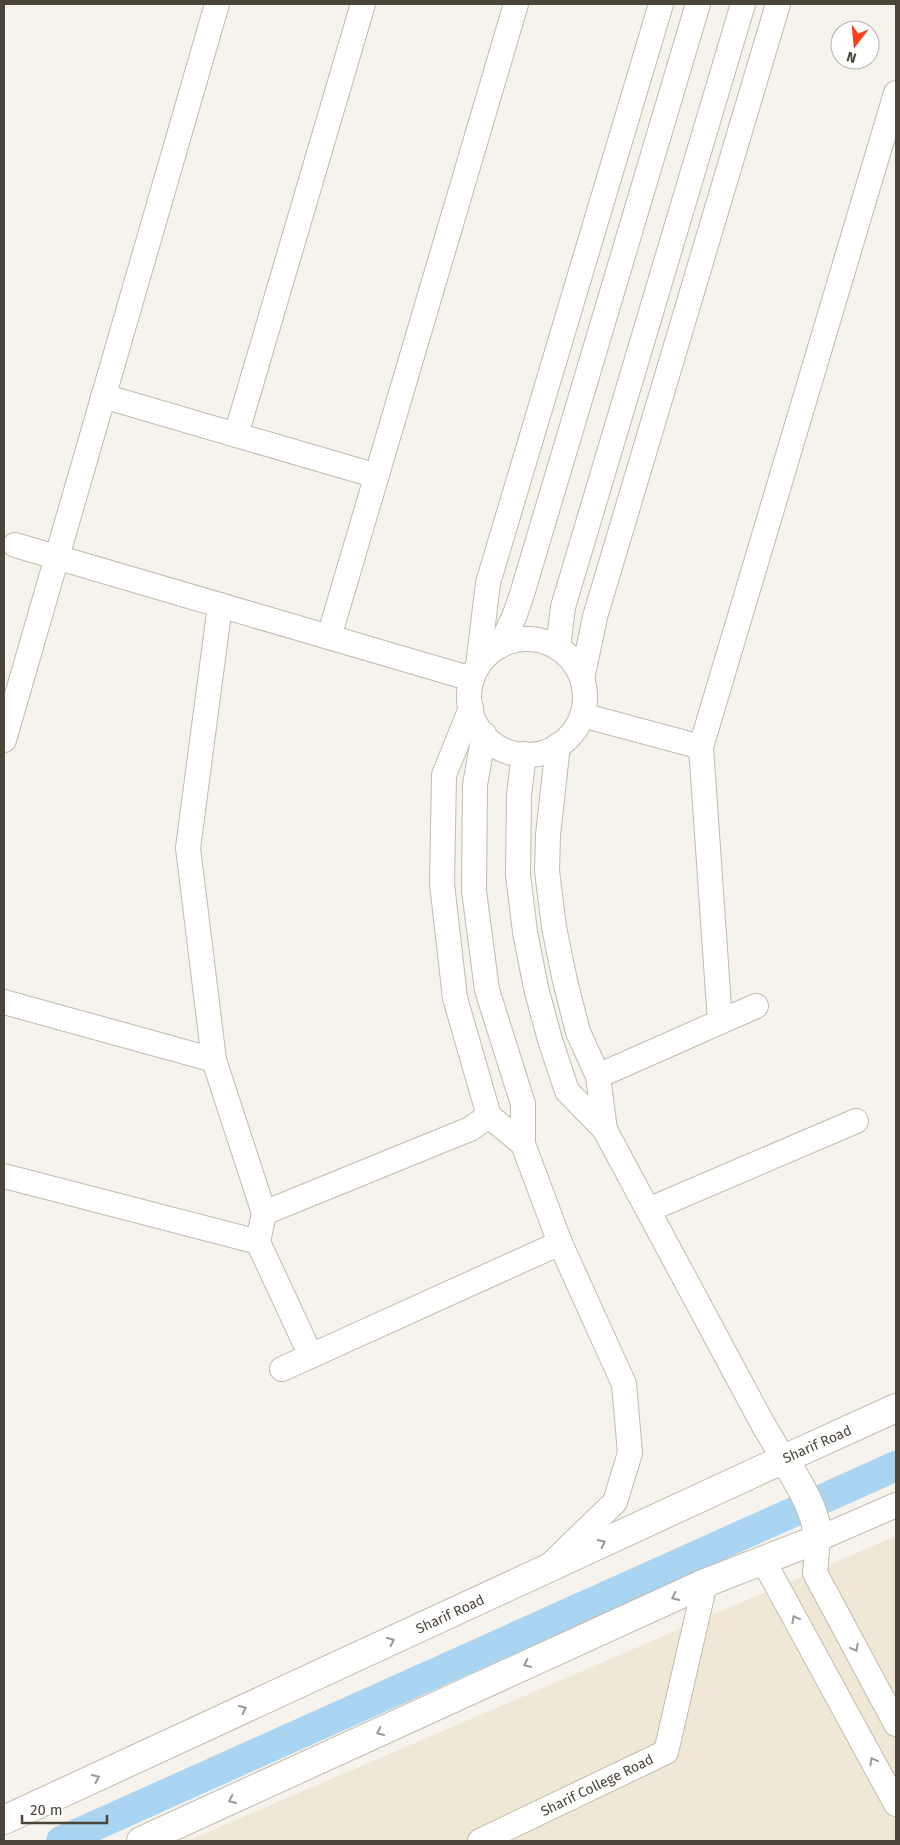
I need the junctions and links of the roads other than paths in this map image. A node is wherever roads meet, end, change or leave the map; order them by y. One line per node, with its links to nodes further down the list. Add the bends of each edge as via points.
1 (217, 4): 9 (street)
2 (363, 4): 10 (street)
3 (516, 4): 11 (street)
4 (661, 4): 18 (street, via 488,583)
5 (698, 4): 16 (street, via 522,594)
6 (743, 4): 17 (street, via 562,607)
7 (778, 4): 19 (street, via 595,617)
8 (896, 93): 25 (street)
9 (103, 396): 10 (street); 13 (street)
10 (236, 435): 11 (street)
11 (377, 476): 15 (street)
12 (15, 546): 13 (street)
13 (56, 557): 14 (street); 23 (street)
14 (220, 605): 15 (street); 30 (street, via 188,848)
15 (330, 637): 18 (street)
16 (500, 646): 17 (street, via 529,639); 18 (street, via 488,654)
17 (558, 648): 19 (street, via 570,658)
18 (475, 672): 20 (street)
19 (582, 679): 21 (street, via 585,700)
20 (470, 708): 22 (street); 32 (street, via 444,775 442,884 456,998)
21 (582, 715): 24 (street, via 576,729); 25 (street)
22 (484, 734): 26 (street, via 510,752); 35 (street, via 475,785 474,891 487,990 523,1104)
23 (4, 740)
24 (558, 745): 26 (street, via 539,753); 31 (street, via 547,871 565,981 578,1032)
25 (701, 747): 29 (street)
26 (524, 754): 34 (street, via 519,795 518,875 536,988 566,1091)
27 (4, 1002): 30 (street)
28 (756, 1006): 29 (street)
29 (720, 1022): 31 (street)
30 (214, 1060): 38 (street)
31 (598, 1076): 34 (street)
32 (489, 1116): 35 (street); 38 (street, via 470,1129)
33 (856, 1121): 37 (street)
34 (605, 1130): 37 (street)
35 (523, 1144): 40 (street)
36 (4, 1176): 39 (street)
37 (648, 1210): 44 (street)
38 (264, 1213): 39 (street)
39 (258, 1242): 41 (street)
40 (560, 1243): 41 (street); 48 (street, via 624,1384 630,1453 615,1502)
41 (311, 1356): 42 (street)
42 (282, 1369)
43 (896, 1408): 44 (street, Sharif Road)
44 (790, 1470): 46 (street); 48 (street, Sharif Road, one-way to 44)
45 (896, 1505): 46 (street)
46 (818, 1532): 47 (street); 50 (street, one-way to 50, via 815,1573)
47 (763, 1560): 49 (street); 51 (street, one-way to 47)
48 (544, 1570): 52 (street, Sharif Road, one-way to 48)
49 (705, 1583): 53 (street, one-way to 53); 54 (street, Sharif College Road, via 666,1752)
50 (896, 1724)
51 (896, 1804)
52 (4, 1820)
53 (141, 1841)
54 (480, 1841)

